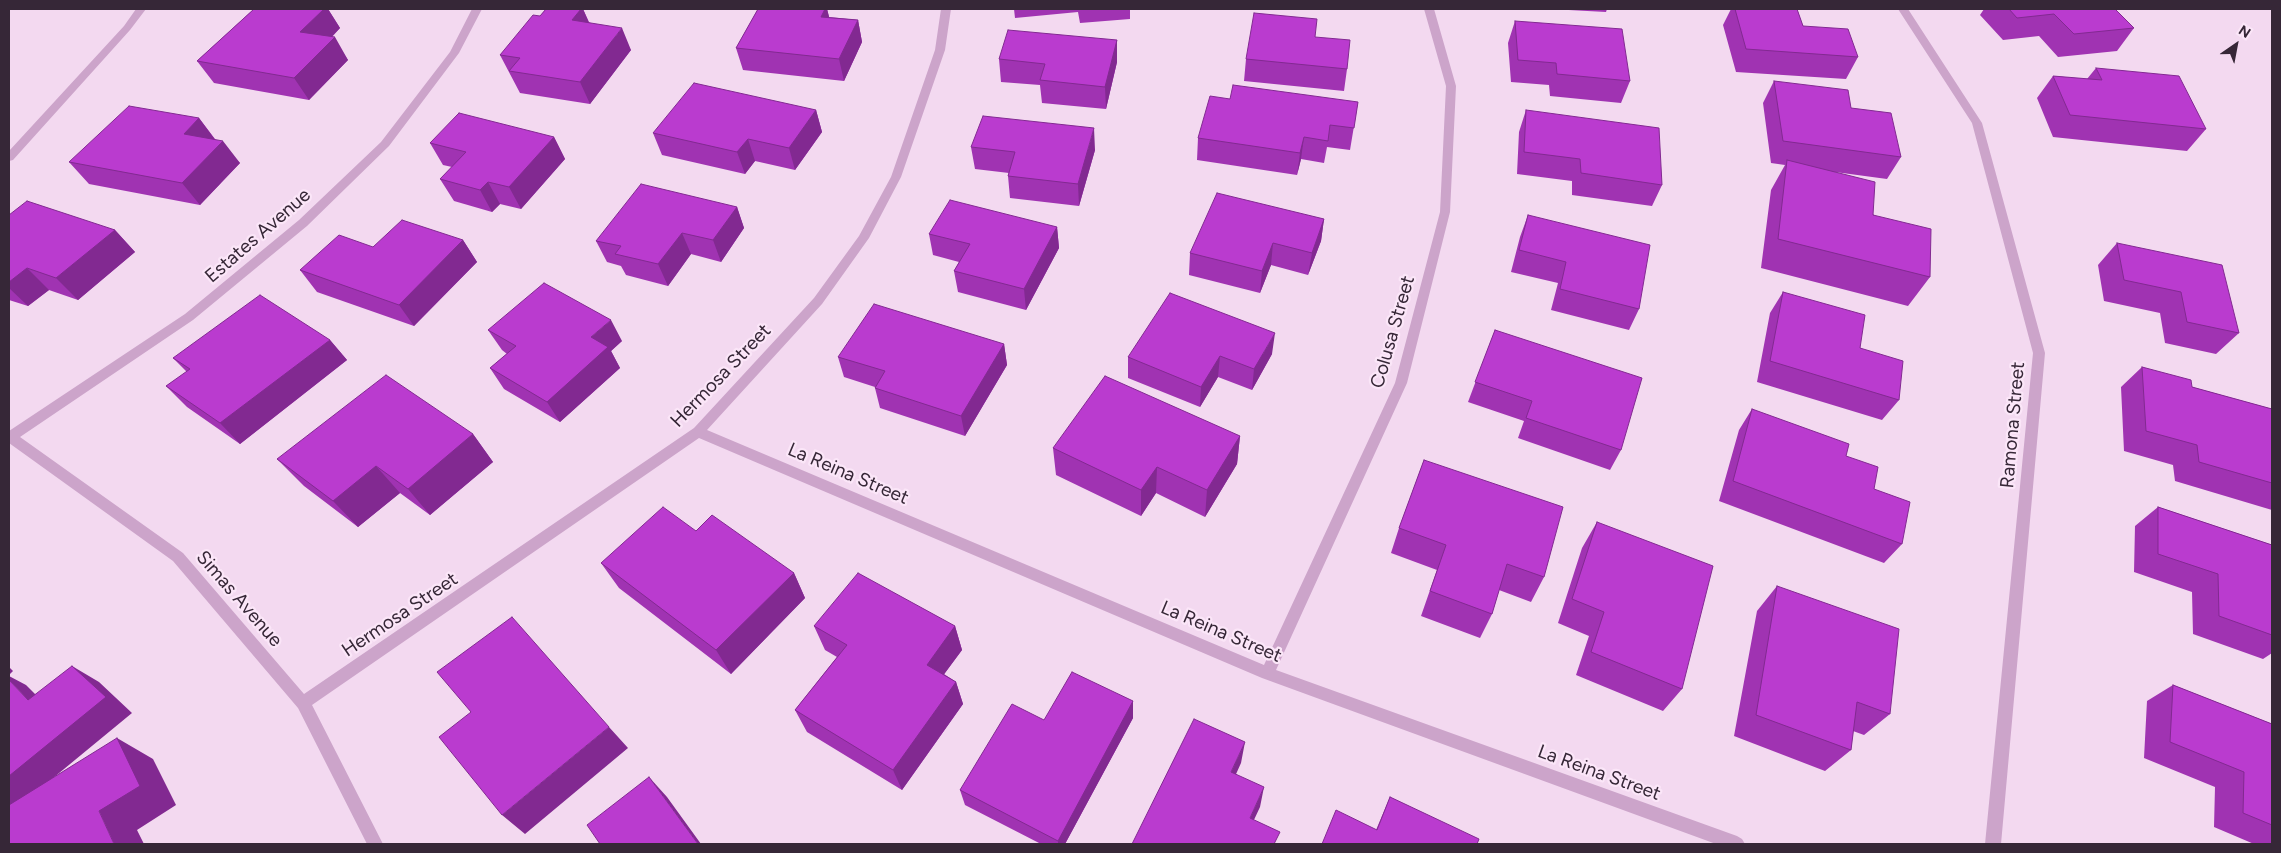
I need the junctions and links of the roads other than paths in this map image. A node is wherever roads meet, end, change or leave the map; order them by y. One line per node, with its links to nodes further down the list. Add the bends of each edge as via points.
1 (141, 9): 6 (street)
2 (477, 9): 8 (street, Estates Avenue, via 454,53 385,144 303,223 189,317)
3 (946, 9): 7 (street, Hermosa Street, via 940,50 896,177 863,238 818,301)
4 (1428, 9): 9 (street, Colusa Street, via 1451,86 1445,212 1401,383)
5 (1902, 9): 13 (street, Ramona Street, via 1977,123 2039,353)
6 (9, 157)
7 (698, 432): 9 (street, La Reina Street); 10 (street, Hermosa Street)
8 (10, 437): 10 (street, Simas Avenue, via 178,557)
9 (1266, 673): 12 (street, La Reina Street)
10 (303, 703): 11 (street, Simas Avenue)
11 (375, 844)
12 (1737, 844)
13 (1992, 844)

